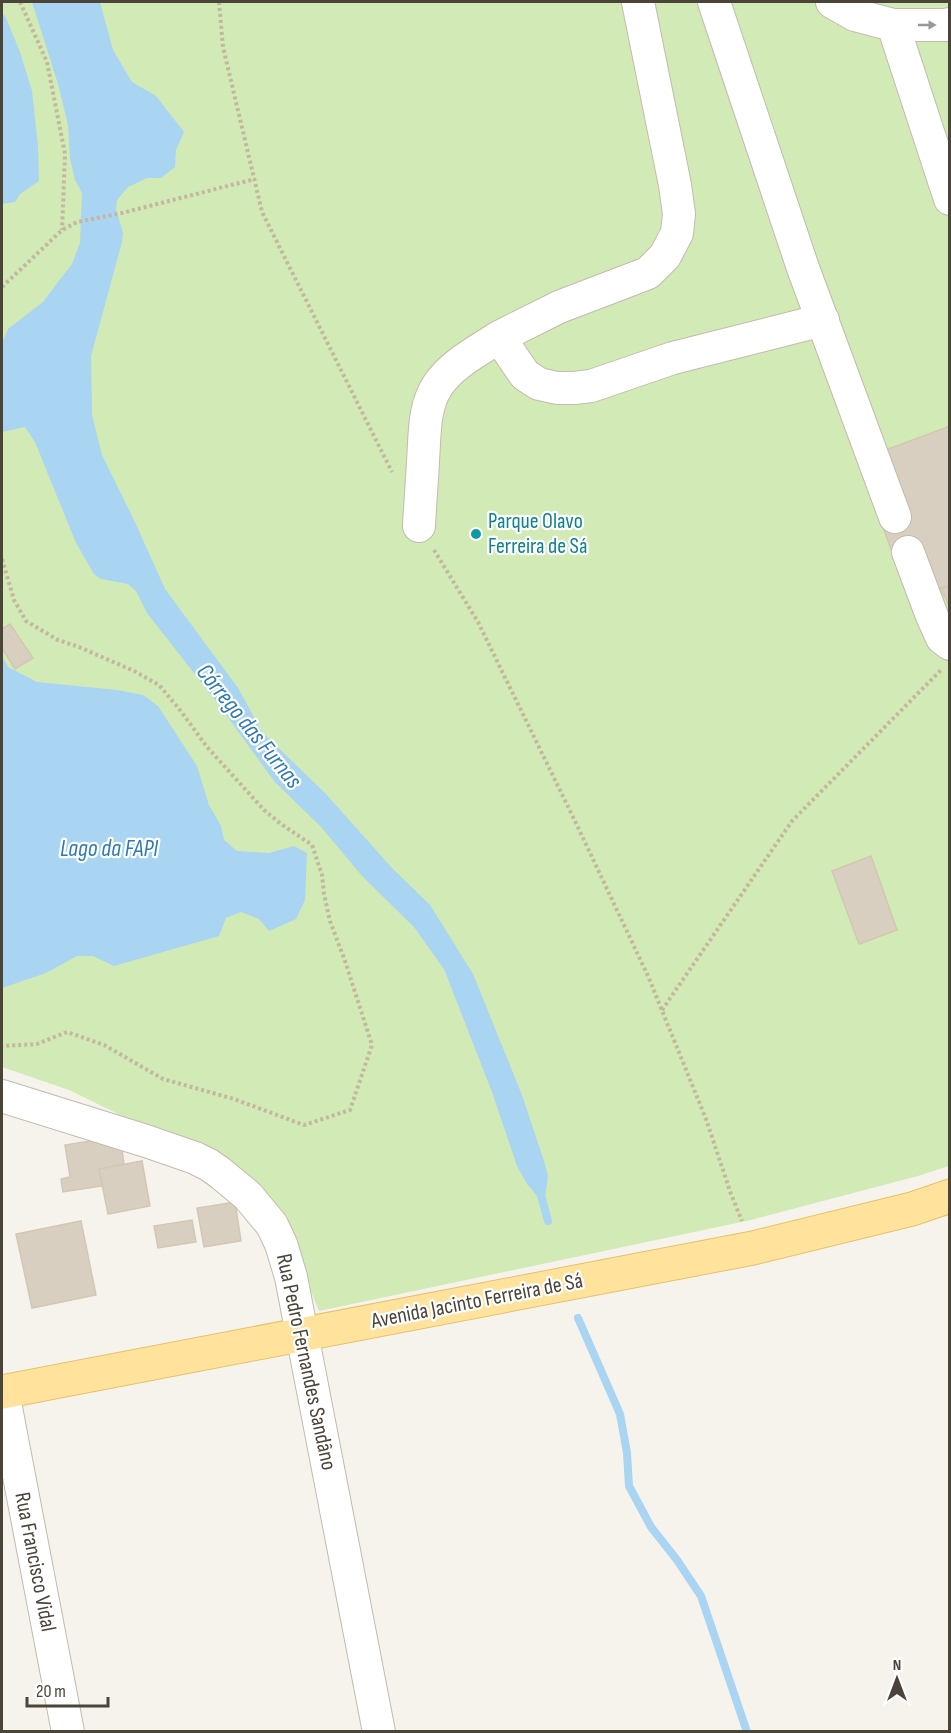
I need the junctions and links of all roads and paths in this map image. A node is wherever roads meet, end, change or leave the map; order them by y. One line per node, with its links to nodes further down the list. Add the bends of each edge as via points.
1 (21, 2): 11 (path, via 47,62 65,154)
2 (219, 2): 9 (path, via 223,47)
3 (638, 2): 14 (street, via 675,185 679,214 676,233 665,256 648,273 559,307)
4 (714, 2): 13 (street)
5 (832, 2): 7 (street, via 855,15)
6 (950, 24): 7 (street, one-way to 6)
7 (893, 26): 8 (street)
8 (941, 147): 10 (street)
9 (255, 179): 11 (path, via 77,222); 15 (path, via 262,212)
10 (950, 198)
11 (62, 230): 12 (path)
12 (2, 287)
13 (823, 320): 14 (street, via 574,388 539,384 525,375); 16 (street)
14 (499, 337): 17 (street, via 448,374 432,396 426,420)
15 (393, 474)
16 (895, 517)
17 (419, 526): 22 (path, via 478,622)
18 (908, 552): 20 (street, via 942,638)
19 (2, 559): 23 (path, via 14,600 26,621 58,640 159,685 207,747 264,810 312,845 330,921 372,1045 350,1110 304,1125 234,1099 163,1079 104,1045 67,1032 37,1044)
20 (950, 644)
21 (950, 662): 22 (path, via 792,821)
22 (662, 1011): 26 (path)
23 (2, 1046)
24 (2, 1096): 27 (street, Rua Pedro Fernandes Sandâno, via 195,1158 219,1172 248,1196 272,1226 291,1277)
25 (950, 1196): 26 (main road, Avenida Jacinto Ferreira de Sá)
26 (753, 1248): 27 (main road, Avenida Jacinto Ferreira de Sá)
27 (303, 1335): 28 (main road, Avenida Jacinto Ferreira de Sá); 30 (street, Rua Pedro Fernandes Sandâno)
28 (2, 1392): 29 (street, Rua Francisco Vidal)
29 (68, 1731)
30 (379, 1731)

